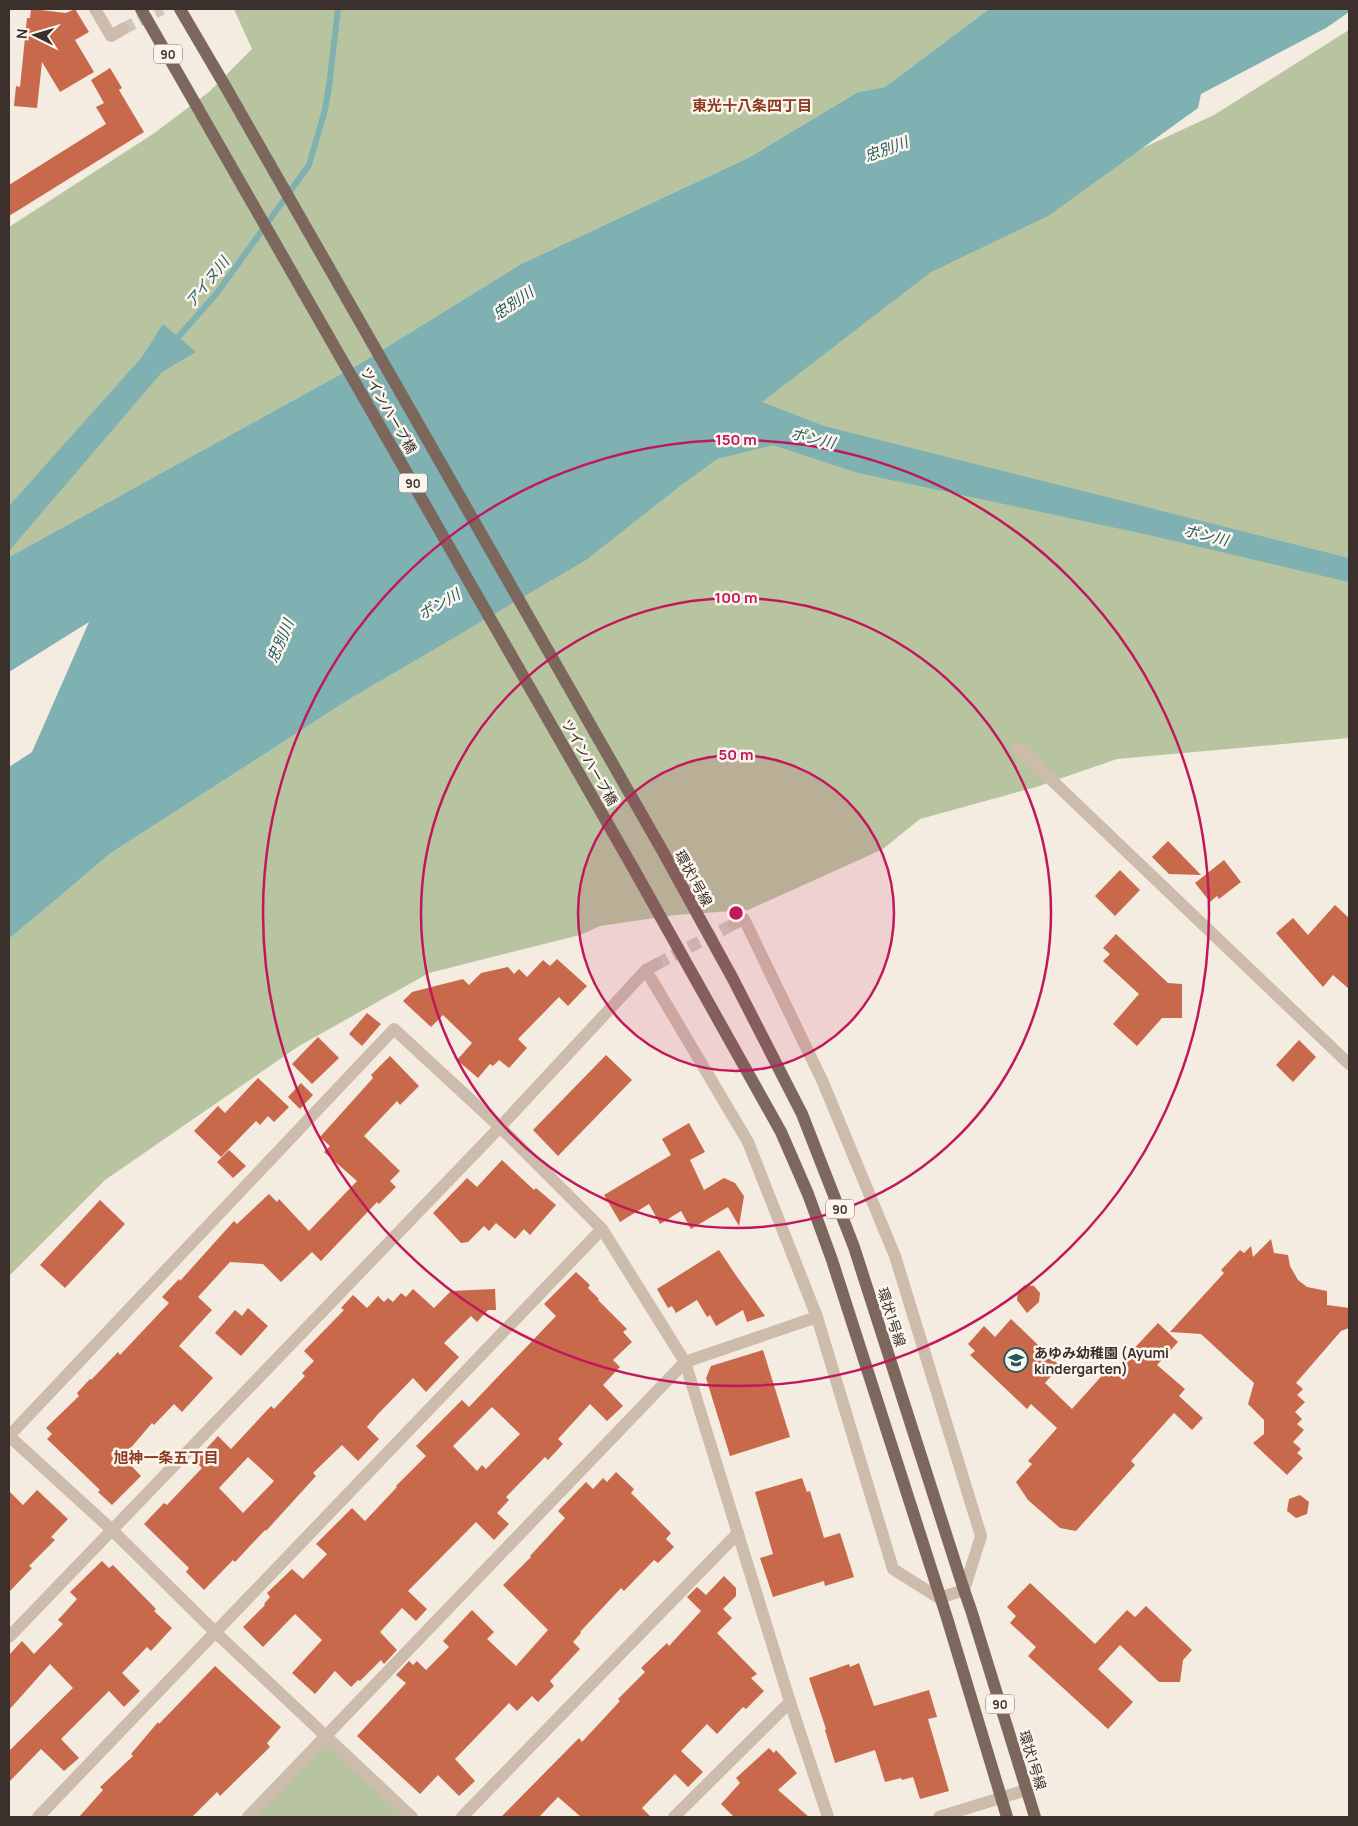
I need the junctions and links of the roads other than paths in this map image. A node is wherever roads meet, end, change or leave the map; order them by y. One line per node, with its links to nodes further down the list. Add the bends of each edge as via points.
1 (95, 9): 4 (street, via 111,36)
2 (141, 9): 17 (main road, ツインハープ橋 / 90, via 781,1132 832,1260)
3 (180, 9): 6 (main road, ツインハープ橋 / 90)
4 (123, 29)
5 (1018, 748): 8 (street)
6 (662, 850): 16 (main road, 環状1号線 / 90, via 734,979 809,1131 854,1247)
7 (734, 924): 16 (street, via 744,919 822,1080 896,1256 981,1536)
8 (1349, 1064)
9 (500, 1127): 10 (street); 11 (street, via 651,967 748,1142); 13 (street, via 394,1030); 14 (street)
10 (602, 1229): 12 (street); 18 (street)
11 (818, 1317): 12 (street); 17 (street, via 893,1569)
12 (685, 1362): 15 (street); 21 (street)
13 (9, 1436): 14 (street)
14 (111, 1530): 18 (street); 19 (street)
15 (738, 1533): 20 (street); 27 (street)
16 (964, 1590): 17 (street); 22 (main road, 環状1号線 / 90)
17 (939, 1598): 23 (main road, 90)
18 (216, 1632): 21 (street); 24 (street)
19 (9, 1637)
20 (790, 1702): 28 (street); 29 (street)
21 (326, 1736): 25 (street); 26 (street)
22 (1026, 1790): 23 (street); 32 (main road, 環状1号線 / 90)
23 (1001, 1798): 30 (street); 31 (main road, 90)
24 (38, 1817)
25 (248, 1817)
26 (412, 1817)
27 (462, 1817)
28 (674, 1817)
29 (828, 1817)
30 (939, 1817)
31 (1007, 1817)
32 (1035, 1817)

